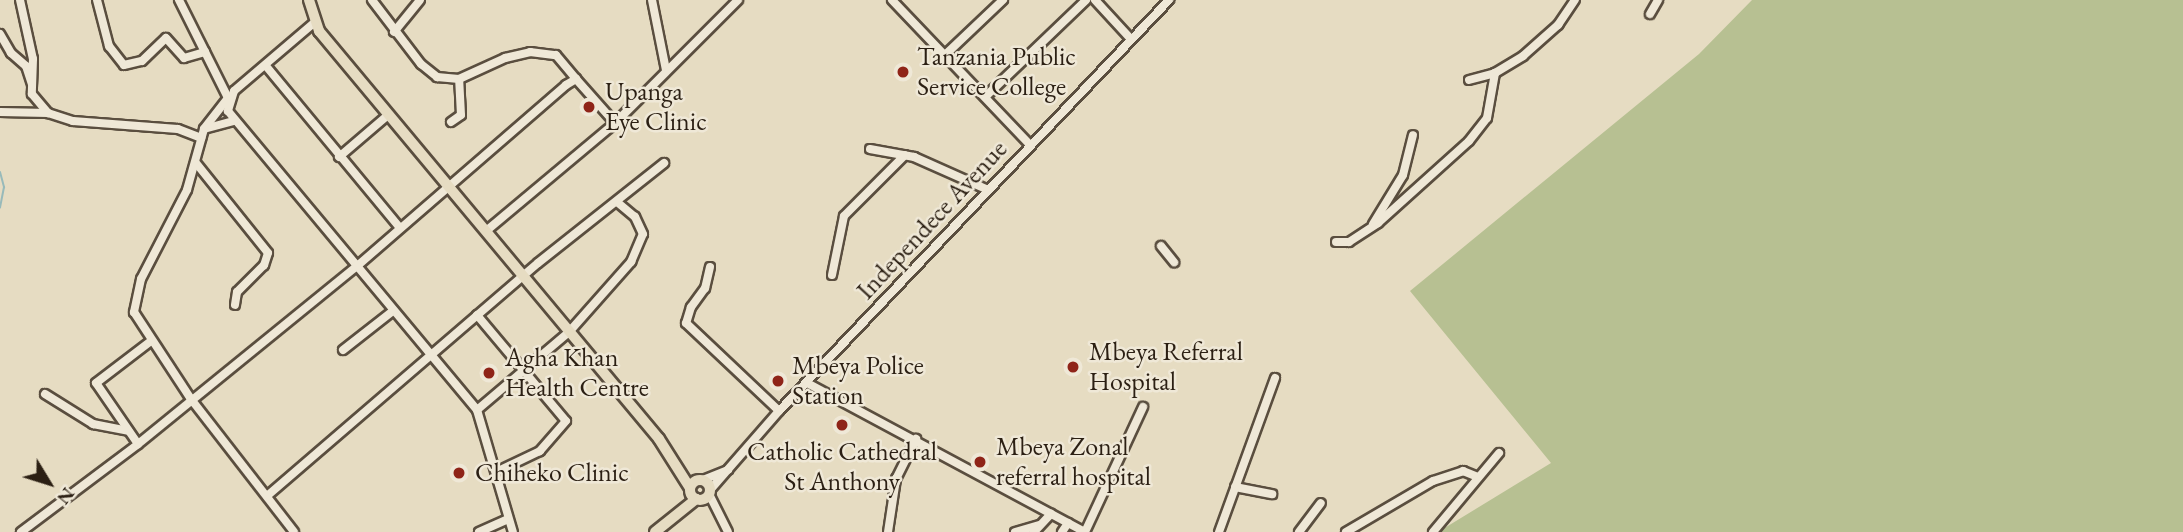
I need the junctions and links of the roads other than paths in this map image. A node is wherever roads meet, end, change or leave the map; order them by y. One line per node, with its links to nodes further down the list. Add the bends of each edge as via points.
1 (20, 0): 29 (street, via 33,60)
2 (97, 0): 21 (street, via 109,46 122,64 142,61 166,37 184,58)
3 (180, 0): 21 (street)
4 (309, 0): 17 (main road)
5 (372, 0): 18 (street)
6 (420, 0): 18 (street)
7 (652, 0): 24 (street)
8 (738, 0): 24 (street)
9 (892, 0): 22 (street)
10 (1003, 0): 22 (street)
11 (1086, 0): 30 (street)
12 (1095, 0): 20 (street)
13 (1169, 0): 20 (street, Independece Avenue)
14 (1574, 0): 25 (street, via 1551,32)
15 (1658, 0): 16 (street)
16 (1650, 14)
17 (315, 22): 23 (street); 34 (main road)
18 (394, 32): 26 (street, via 438,77)
19 (0, 34): 29 (street, via 26,66)
20 (1130, 38): 41 (street, Independece Avenue)
21 (205, 52): 31 (street)
22 (945, 55): 30 (street)
23 (266, 66): 31 (street); 44 (street)
24 (666, 70): 37 (street)
25 (1496, 74): 28 (street); 51 (street, via 1491,107 1481,126 1412,195)
26 (459, 79): 27 (street, via 530,52 556,55); 36 (street, via 461,116)
27 (576, 79): 37 (street); 47 (street)
28 (1469, 80)
29 (32, 84): 33 (street, via 34,99)
30 (985, 97): 41 (street)
31 (228, 99): 35 (street); 38 (street)
32 (0, 112): 33 (street)
33 (48, 113): 40 (street, via 74,121 178,129)
34 (388, 114): 44 (street); 47 (main road)
35 (234, 121): 38 (street); 56 (street)
36 (451, 122)
37 (615, 123): 52 (street)
38 (204, 129): 40 (street)
39 (1413, 135): 51 (street, via 1403,175)
40 (201, 138): 45 (street)
41 (1030, 145): 48 (street, Independece Avenue)
42 (870, 149): 43 (street)
43 (905, 155): 48 (street); 59 (street, via 844,216)
44 (340, 157): 50 (street)
45 (196, 163): 60 (street, via 268,253 264,265 237,292); 64 (street, via 137,289 134,312)
46 (664, 163): 49 (street)
47 (449, 187): 50 (street); 52 (main road)
48 (988, 190): 69 (street, Independece Avenue)
49 (617, 202): 58 (street); 63 (street, via 635,217 643,241 631,262)
50 (399, 227): 56 (street)
51 (1369, 229): 53 (street, via 1349,242)
52 (486, 231): 58 (main road)
53 (1336, 242)
54 (1161, 246): 55 (street)
55 (1174, 262)
56 (356, 267): 61 (street); 71 (street)
57 (710, 267): 74 (street, via 705,288 686,323)
58 (524, 275): 62 (street); 63 (main road)
59 (832, 275)
60 (235, 305)
61 (393, 311): 65 (street); 66 (street)
62 (477, 315): 66 (street); 67 (street)
63 (569, 332): 67 (street); 79 (main road)
64 (151, 341): 71 (street); 75 (street, via 96,383)
65 (343, 350)
66 (434, 353): 73 (street); 87 (street)
67 (524, 370): 73 (street); 81 (street, via 563,416 565,426 540,451)
68 (1275, 378): 84 (street)
69 (809, 384): 74 (street, Independece Avenue); 76 (street)
70 (46, 394): 75 (street, via 93,425)
71 (191, 399): 77 (street); 87 (street)
72 (1143, 407): 102 (street)
73 (477, 410): 81 (street)
74 (779, 411): 80 (street, Independece Avenue)
75 (128, 430): 77 (street)
76 (916, 439): 89 (street); 99 (street, via 896,479)
77 (138, 444): 93 (street)
78 (1499, 453): 82 (street)
79 (676, 464): 83 (main road); 85 (main road)
80 (728, 470): 83 (street); 85 (street, Independece Avenue)
81 (496, 472): 90 (street)
82 (1478, 477): 105 (street, via 1463,471 1433,481); 106 (street)
83 (701, 480): 85 (main road); 85 (main road)
84 (1235, 487): 86 (street); 103 (street)
85 (700, 494): 97 (main road); 98 (street, via 719,511)
86 (1272, 494)
87 (267, 496): 94 (street)
88 (1321, 503): 104 (street)
89 (1051, 514): 91 (street); 92 (street)
90 (509, 519): 95 (street); 96 (street)
91 (1068, 523): 101 (street); 102 (street)
92 (1036, 528): 100 (street)
93 (21, 532)
94 (293, 532)
95 (479, 532)
96 (513, 532)
97 (655, 532)
98 (728, 532)
99 (888, 532)
100 (1015, 532)
101 (1062, 532)
102 (1085, 532)
103 (1219, 532)
104 (1299, 532)
105 (1346, 532)
106 (1433, 532)

